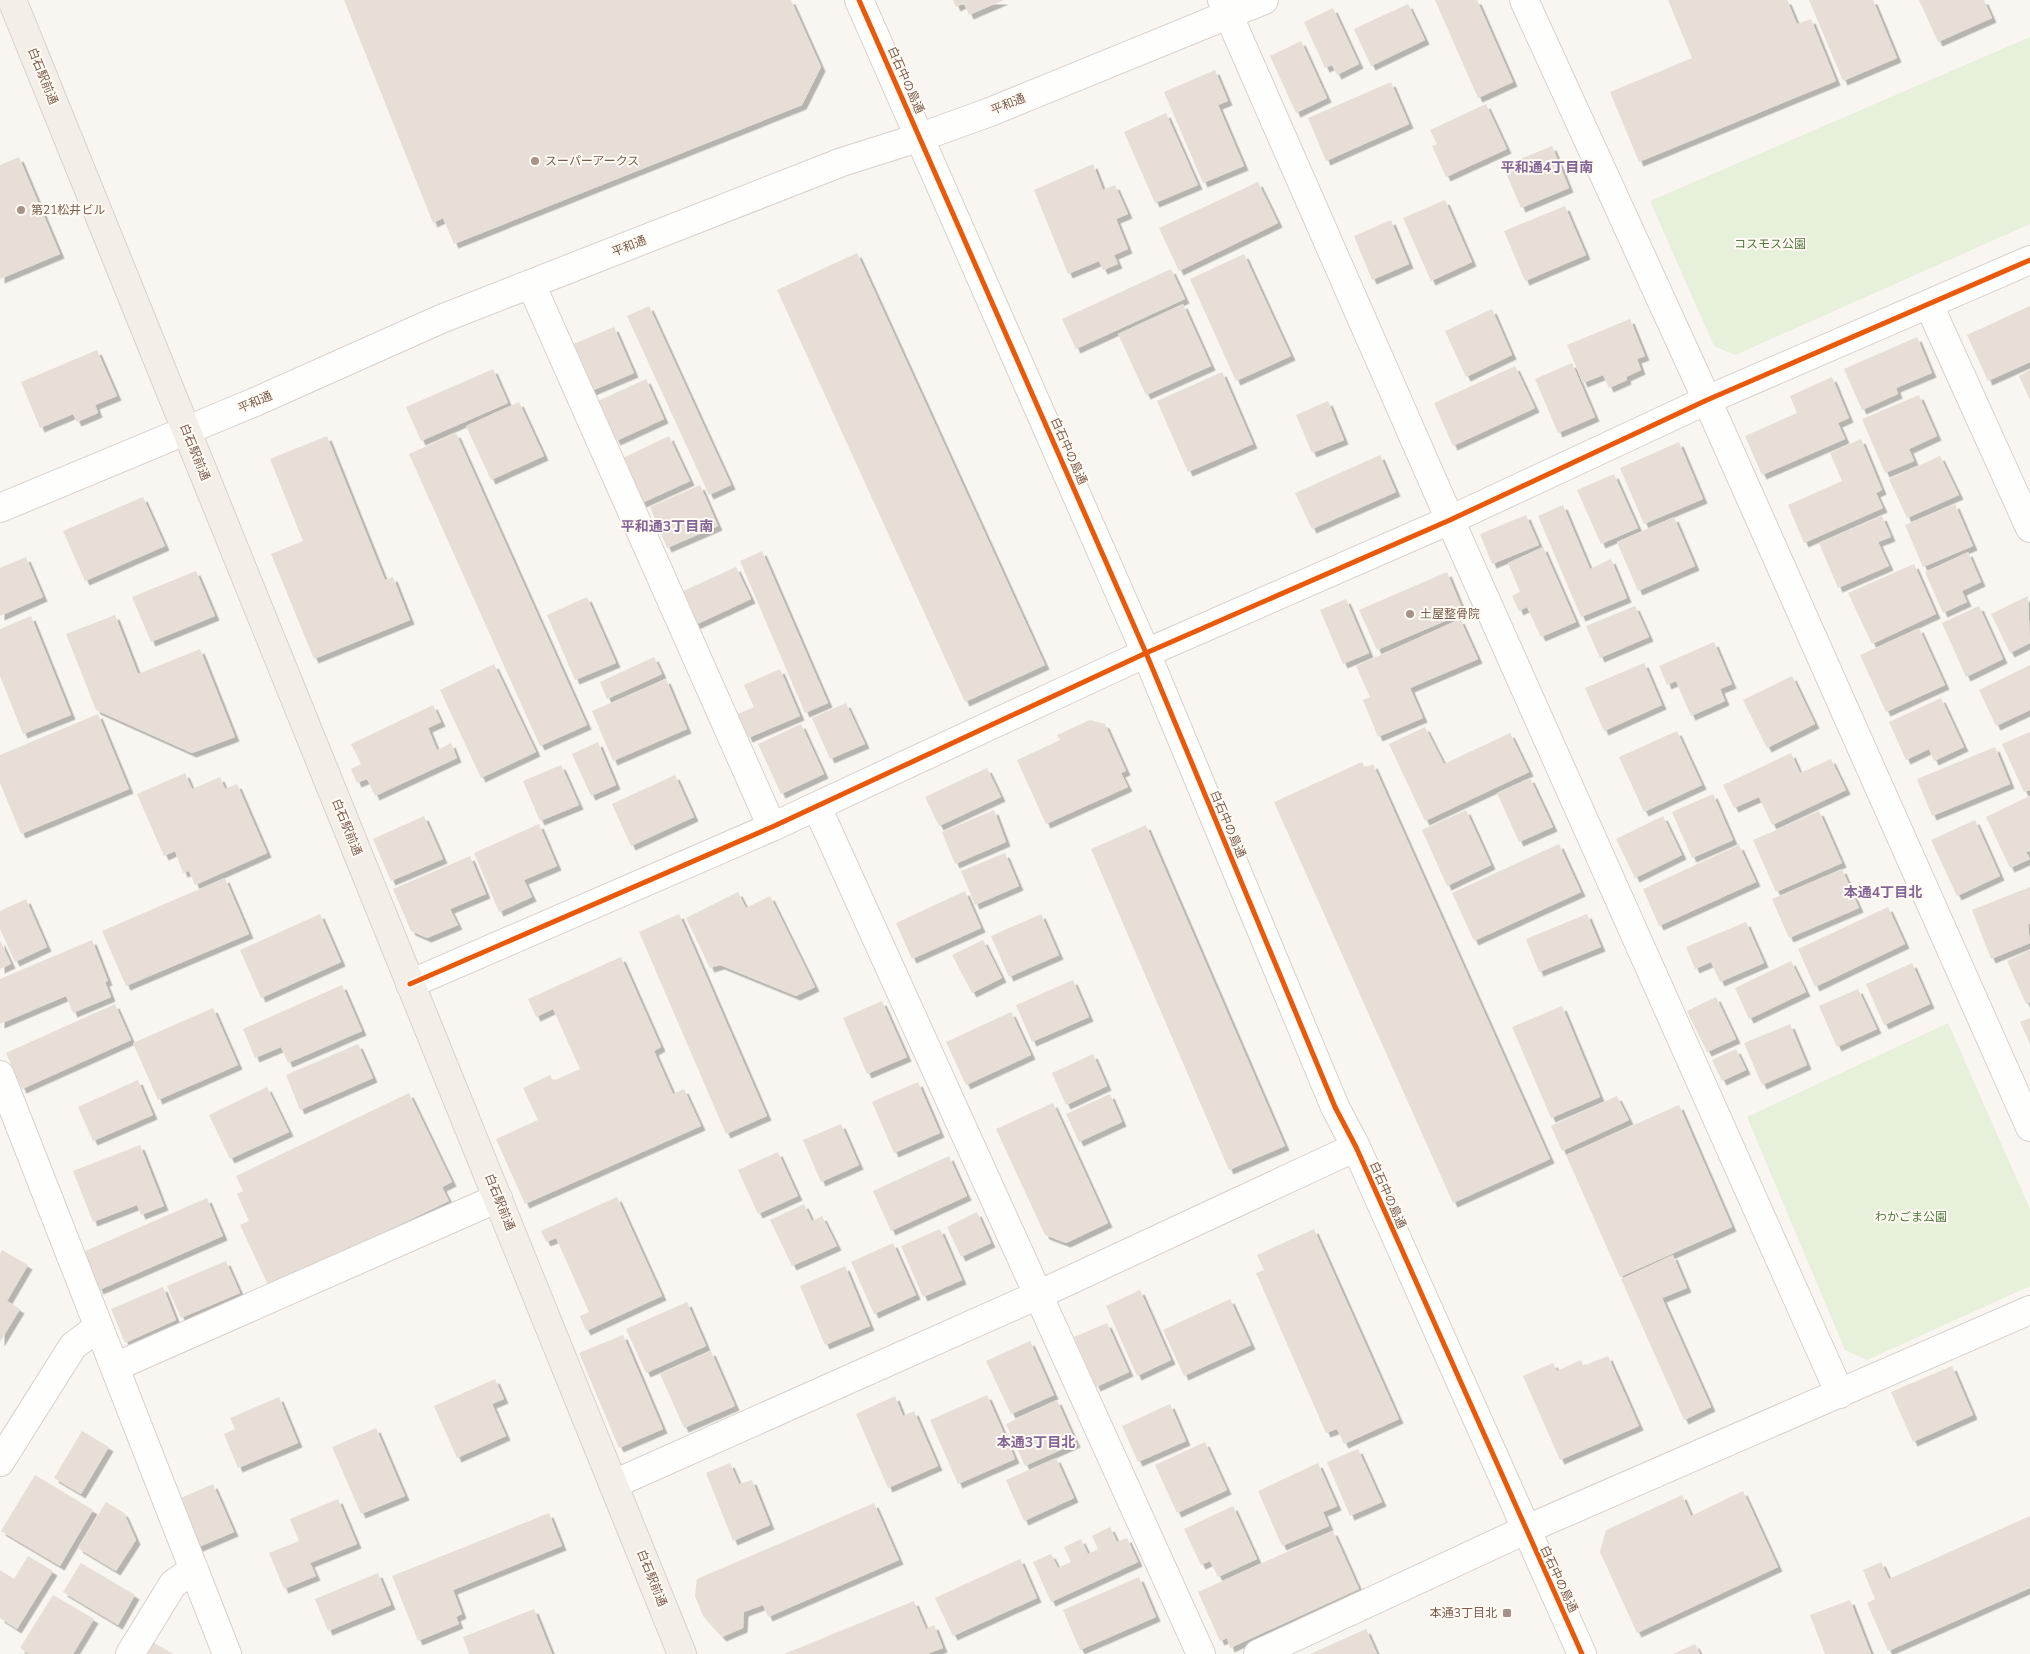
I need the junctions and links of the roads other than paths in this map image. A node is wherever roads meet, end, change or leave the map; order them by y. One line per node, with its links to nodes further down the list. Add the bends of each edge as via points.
1 (12, 0): 11 (main road, 白石駅前通)
2 (859, 0): 6 (street, 白石中の島通)
3 (1264, 0): 5 (street, 平和通)
4 (1524, 0): 10 (street)
5 (1225, 7): 6 (street, 平和通, via 990,112); 13 (street)
6 (921, 137): 8 (street, 平和通, via 842,162); 15 (street, 白石中の島通)
7 (2030, 260): 9 (street)
8 (531, 284): 11 (street, 平和通); 17 (street)
9 (1929, 305): 10 (street); 14 (street)
10 (1707, 400): 13 (street); 20 (street)
11 (186, 431): 12 (street, 平和通); 18 (main road, 白石駅前通)
12 (0, 508)
13 (1450, 520): 15 (street); 27 (street)
14 (2030, 528)
15 (1146, 653): 16 (street); 21 (street, 白石中の島通, via 1331,1098)
16 (817, 807): 17 (street); 23 (street)
17 (772, 827): 18 (street)
18 (410, 984): 22 (main road, 白石駅前通)
19 (1, 1079): 25 (street)
20 (2030, 1127)
21 (1356, 1147): 23 (street); 30 (street, 白石中の島通)
22 (498, 1198): 26 (street); 29 (main road, 白石駅前通)
23 (1038, 1294): 29 (street); 35 (street)
24 (2030, 1310): 27 (street)
25 (97, 1328): 26 (street); 28 (street, via 73,1346)
26 (115, 1366): 31 (street)
27 (1840, 1394): 30 (street)
28 (0, 1462)
29 (614, 1484): 34 (main road, 白石駅前通)
30 (1525, 1530): 36 (street); 37 (street, 白石中の島通)
31 (194, 1569): 32 (street, via 172,1584); 33 (street)
32 (130, 1654)
33 (227, 1654)
34 (682, 1654)
35 (1200, 1654)
36 (1258, 1654)
37 (1582, 1654)

